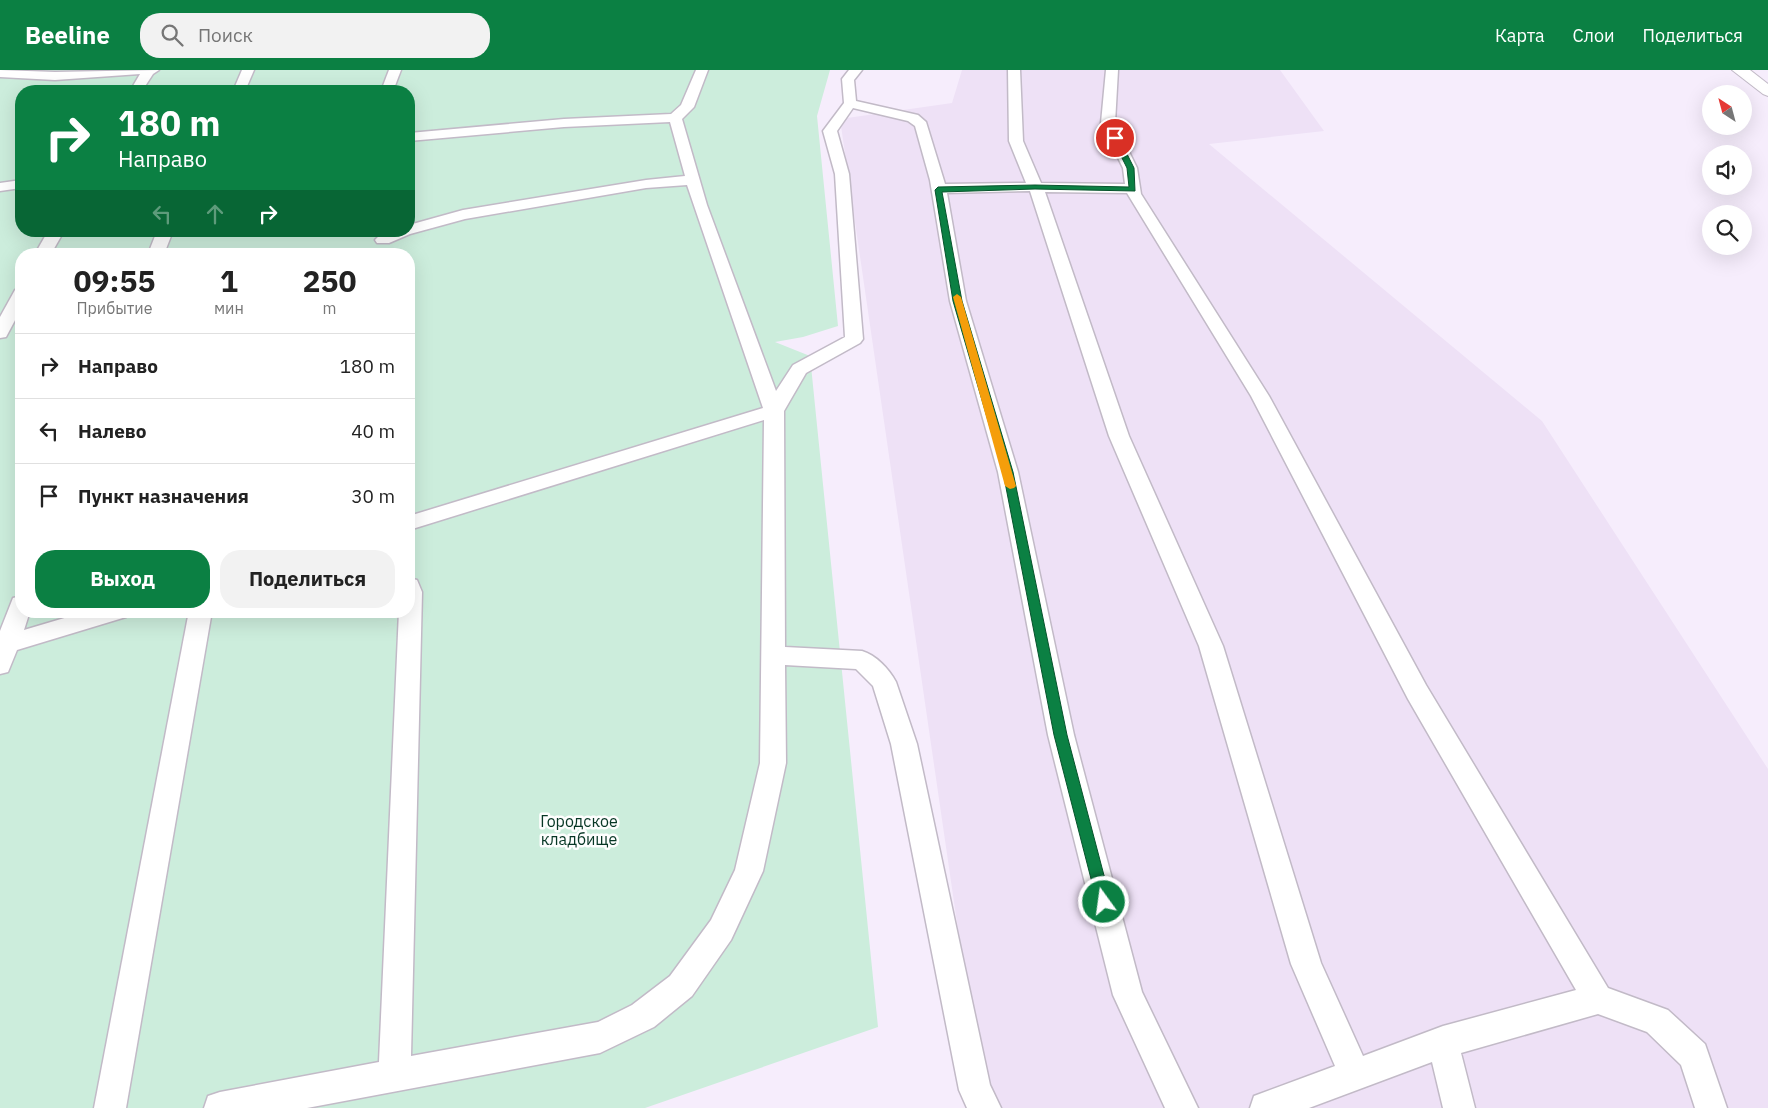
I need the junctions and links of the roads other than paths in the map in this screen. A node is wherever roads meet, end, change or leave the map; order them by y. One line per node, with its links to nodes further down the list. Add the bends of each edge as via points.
1 (149, 70): 2 (lane); 10 (lane, via 55,76); 11 (lane)
2 (152, 70)
3 (248, 70): 12 (lane)
4 (395, 70): 13 (lane)
5 (702, 70): 16 (lane, via 687,107)
6 (856, 70): 15 (lane, via 848,79)
7 (1014, 70): 21 (lane, via 1016,141)
8 (1112, 70): 22 (lane, via 1108,123 1130,168)
9 (1740, 70): 14 (street)
10 (0, 73)
11 (140, 85)
12 (242, 85)
13 (389, 85)
14 (1768, 91)
15 (850, 103): 23 (lane, via 913,118 921,125); 27 (lane, via 830,131 842,174 854,339 799,369)
16 (675, 118): 17 (lane, via 564,123); 18 (lane)
17 (415, 136)
18 (693, 180): 24 (lane, via 646,184 463,215); 27 (lane)
19 (15, 185): 20 (lane)
20 (0, 187)
21 (1035, 187): 22 (lane); 23 (lane); 38 (lane, via 1119,436 1210,646 1306,964)
22 (1133, 189): 36 (lane, via 1260,396 1417,692)
23 (938, 190): 43 (lane, via 958,301 1008,472 1061,735 1128,995)
24 (415, 228)
25 (15, 305): 26 (lane)
26 (0, 333)
27 (774, 411): 28 (lane); 34 (lane)
28 (415, 521)
29 (15, 618): 33 (lane)
30 (94, 618): 33 (lane)
31 (200, 618): 40 (lane)
32 (410, 618): 39 (lane)
33 (4, 644): 35 (lane)
34 (773, 655): 39 (lane, via 773,763 749,871 720,930 681,986 643,1016 600,1037); 42 (lane, via 862,660 884,682 904,744 975,1090)
35 (0, 665)
36 (1598, 999): 37 (lane); 46 (lane, via 1657,1021 1694,1055)
37 (1443, 1042): 38 (lane); 45 (lane)
38 (1355, 1075): 44 (lane)
39 (394, 1076): 41 (lane)
40 (110, 1108)
41 (220, 1108)
42 (985, 1108)
43 (1182, 1108)
44 (1266, 1108)
45 (1459, 1108)
46 (1711, 1108)

